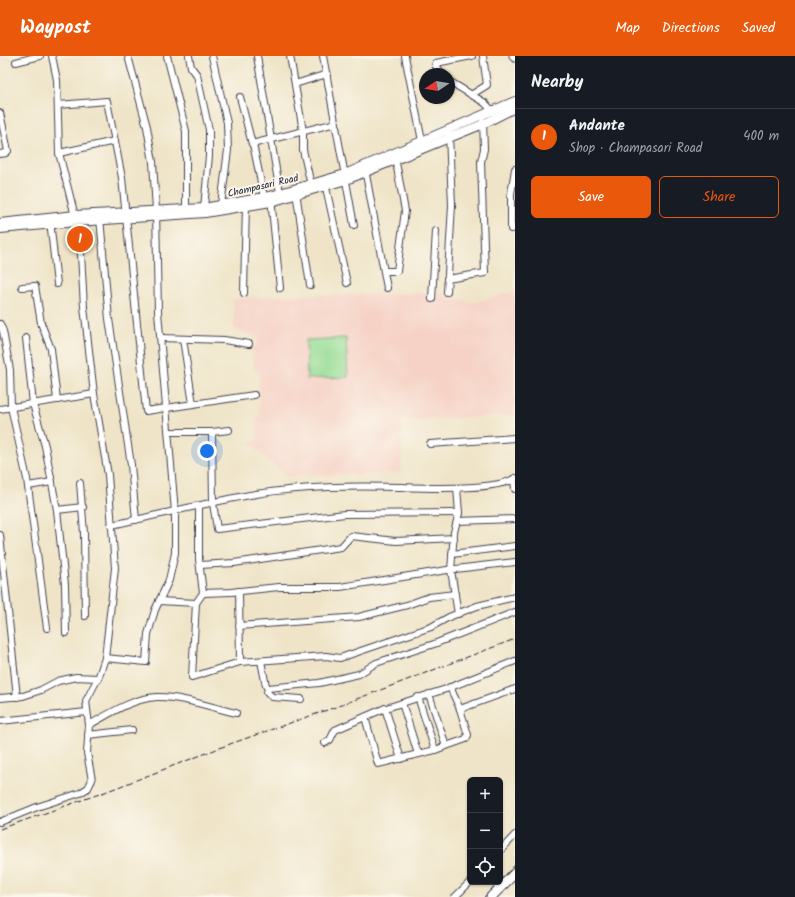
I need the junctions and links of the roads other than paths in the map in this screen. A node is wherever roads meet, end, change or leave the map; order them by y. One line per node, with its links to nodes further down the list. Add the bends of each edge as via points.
1 (40, 56): 13 (street)
2 (52, 56): 21 (street, via 57,80)
3 (128, 56): 48 (street, via 147,127 153,162)
4 (168, 56): 47 (street, via 186,131)
5 (189, 56): 46 (street, via 191,68 197,75 209,130)
6 (212, 56): 45 (street, via 227,123 228,150)
7 (257, 56): 29 (street)
8 (290, 56): 16 (street)
9 (323, 56): 15 (street)
10 (405, 56): 31 (street)
11 (472, 56): 14 (street, via 436,62)
12 (483, 56): 18 (street, via 487,85)
13 (16, 62)
14 (438, 68)
15 (327, 74): 16 (street); 26 (street)
16 (295, 84): 27 (street)
17 (455, 85): 18 (street)
18 (471, 95): 23 (street, via 485,103)
19 (240, 97): 32 (street)
20 (515, 101): 23 (main road, Champasari Road)
21 (58, 105): 30 (street, via 107,100); 33 (street)
22 (515, 108): 25 (main road, Champasari Road)
23 (493, 112): 25 (main road, Champasari Road)
24 (0, 114): 34 (street, via 8,151)
25 (483, 120): 28 (main road, Champasari Road); 59 (street, via 484,149 481,162 485,273)
26 (336, 123): 27 (street); 38 (street)
27 (303, 131): 29 (street); 40 (street, via 303,150)
28 (449, 134): 31 (main road, Champasari Road); 35 (main road, Champasari Road); 59 (street, via 452,205)
29 (271, 139): 32 (street); 42 (street)
30 (115, 141): 33 (street); 49 (street)
31 (422, 141): 35 (main road, Champasari Road)
32 (253, 144): 43 (street)
33 (59, 153): 51 (street)
34 (0, 154)
35 (395, 156): 36 (main road, Champasari Road); 58 (street, via 405,211 397,271)
36 (365, 169): 38 (main road, Champasari Road); 58 (street)
37 (515, 169): 55 (street, via 511,194 511,229)
38 (345, 177): 39 (main road, Champasari Road); 54 (street)
39 (325, 184): 40 (main road, Champasari Road); 41 (main road, Champasari Road); 60 (street)
40 (311, 185): 41 (main road, Champasari Road)
41 (296, 192): 42 (main road, Champasari Road); 43 (main road, Champasari Road); 62 (street)
42 (280, 193): 43 (main road, Champasari Road)
43 (268, 199): 44 (main road, Champasari Road); 64 (street)
44 (246, 204): 45 (main road, Champasari Road); 48 (main road, Champasari Road, via 205,213); 67 (street)
45 (221, 205): 46 (main road, Champasari Road)
46 (204, 208): 47 (main road, Champasari Road)
47 (186, 209): 48 (main road, Champasari Road)
48 (156, 213): 49 (main road, Champasari Road); 71 (street)
49 (126, 215): 50 (main road, Champasari Road); 80 (street, via 146,411)
50 (100, 217): 51 (main road, Champasari Road); 100 (street, via 109,319 131,464)
51 (76, 218): 52 (main road, Champasari Road); 74 (street, via 80,236 84,307)
52 (50, 222): 53 (main road, Champasari Road); 56 (main road, Champasari Road); 61 (street)
53 (0, 223)
54 (354, 225)
55 (515, 228)
56 (0, 229)
57 (436, 231): 68 (street)
58 (384, 271): 65 (street)
59 (447, 279): 66 (street)
60 (347, 283)
61 (56, 284)
62 (310, 285)
63 (22, 288): 76 (street, via 35,286 41,323 51,349)
64 (280, 288)
65 (387, 288)
66 (446, 292)
67 (244, 293)
68 (432, 299)
69 (0, 324): 79 (street, via 10,370)
70 (26, 338): 77 (street)
71 (161, 338): 72 (street); 80 (street)
72 (183, 339): 73 (street, via 224,340); 78 (street)
73 (249, 344)
74 (94, 394): 76 (street); 102 (street, via 108,475)
75 (254, 395): 78 (street)
76 (57, 400): 77 (street)
77 (33, 404): 79 (street); 88 (street)
78 (193, 404): 80 (street)
79 (11, 407): 81 (street); 90 (street)
80 (167, 407): 83 (street)
81 (0, 409)
82 (229, 430): 84 (street)
83 (169, 432): 84 (street); 97 (street)
84 (212, 432): 93 (street)
85 (515, 438): 86 (street)
86 (430, 444)
87 (514, 478): 91 (street, via 490,485); 92 (street)
88 (52, 482): 90 (street); 96 (street)
89 (80, 483): 95 (street)
90 (28, 486): 122 (street)
91 (457, 488): 93 (street, via 298,489); 98 (street)
92 (515, 489)
93 (213, 503): 94 (street); 98 (street, via 218,529 345,514)
94 (199, 506): 97 (street); 108 (street)
95 (83, 507): 96 (street); 120 (street)
96 (56, 510): 123 (street, via 65,585)
97 (175, 512): 100 (street); 116 (street, via 175,552 169,580)
98 (459, 513): 101 (street)
99 (515, 519): 101 (street)
100 (136, 520): 102 (street)
101 (457, 521): 104 (street)
102 (111, 525): 124 (street, via 115,568)
103 (0, 535): 111 (street)
104 (454, 538): 106 (street); 108 (street, via 396,541 351,536 341,547 234,563)
105 (515, 546): 106 (street)
106 (452, 554): 109 (street)
107 (515, 562): 109 (street)
108 (200, 565): 113 (street)
109 (451, 570): 112 (street, via 340,587 279,586); 114 (street)
110 (0, 590): 111 (street)
111 (7, 590): 133 (street)
112 (239, 591): 113 (street); 121 (street)
113 (203, 593): 117 (street)
114 (455, 594): 119 (street); 121 (street, via 429,597 359,617)
115 (515, 597): 119 (street)
116 (159, 602): 117 (street); 124 (street, via 148,634 146,662)
117 (196, 603): 126 (street, via 192,677)
118 (515, 612): 130 (street, via 434,644 376,663 359,674 319,683)
119 (458, 614): 125 (street, via 431,627 340,658 326,656)
120 (85, 616)
121 (239, 626): 126 (street)
122 (47, 628)
123 (66, 633)
124 (105, 658): 128 (street)
125 (261, 661): 126 (street); 130 (street)
126 (240, 662)
127 (515, 662): 129 (street)
128 (98, 678): 133 (street, via 76,677 58,681 42,690); 140 (street, via 86,701)
129 (450, 687): 132 (street); 139 (street)
130 (268, 688): 136 (street, via 267,692 272,697)
131 (515, 689): 139 (street)
132 (429, 694): 134 (street); 148 (street)
133 (17, 697): 135 (street)
134 (418, 697): 137 (street); 149 (street)
135 (0, 698)
136 (301, 699)
137 (402, 703): 138 (street); 150 (street)
138 (385, 708): 142 (street); 151 (street)
139 (460, 709): 148 (street, via 468,737)
140 (87, 712): 143 (street); 144 (street)
141 (236, 712): 144 (street, via 157,697 133,702)
142 (365, 717): 147 (street, via 335,730 330,740); 151 (street, via 378,764)
143 (0, 721)
144 (89, 725): 146 (street)
145 (132, 730): 146 (street)
146 (88, 735): 152 (street, via 87,753 92,780 88,788)
147 (325, 743)
148 (446, 746): 149 (street)
149 (435, 750): 150 (street)
150 (418, 754): 151 (street)
151 (400, 759)
152 (0, 822)
153 (515, 835): 154 (street)
154 (502, 849)
155 (515, 872): 158 (highway)
156 (467, 885): 157 (street)
157 (455, 897)
158 (491, 897)

